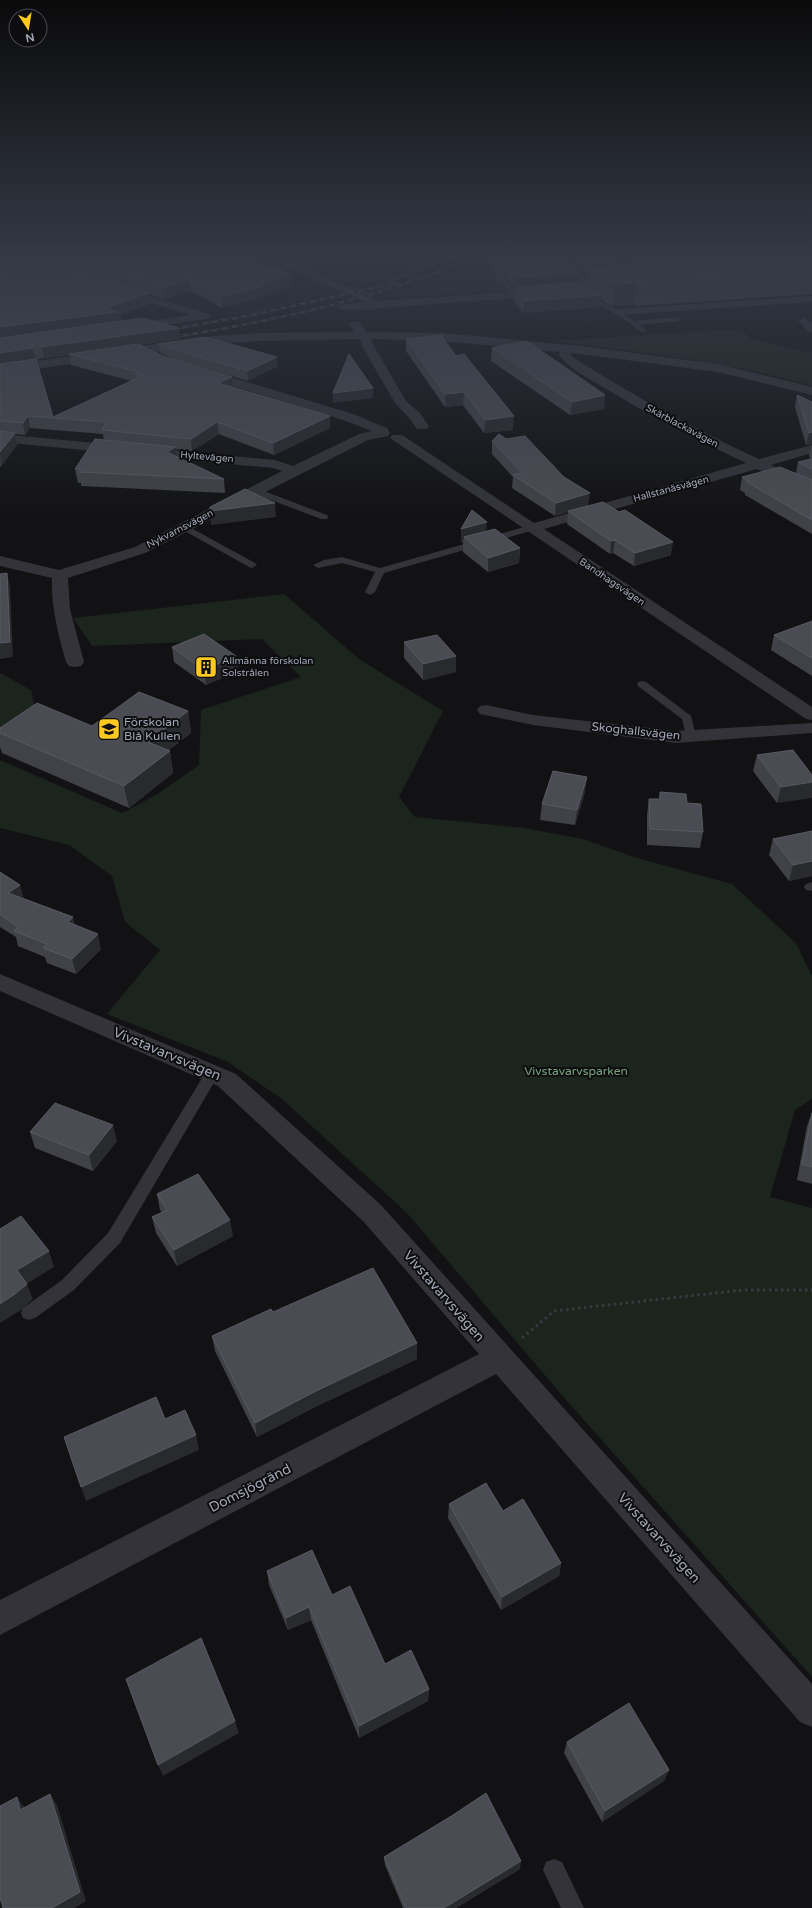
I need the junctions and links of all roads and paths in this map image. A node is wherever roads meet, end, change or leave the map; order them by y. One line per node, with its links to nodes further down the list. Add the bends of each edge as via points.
1 (205, 341): 5 (street)
2 (366, 341): 12 (street, Bandhagsvägen)
3 (484, 341): 4 (street)
4 (568, 349): 7 (street); 17 (street, Skärblackavägen, via 565,355 570,361 631,399)
5 (141, 350): 6 (street); 9 (street)
6 (159, 359)
7 (681, 364): 10 (street, via 737,372); 11 (street, via 712,376)
8 (191, 369): 13 (street, via 348,417)
9 (0, 370)
10 (812, 392)
11 (812, 402)
12 (401, 403): 13 (street); 14 (street, Bandhagsvägen, via 415,416)
13 (392, 426): 14 (street, Bandhagsvägen); 14 (street, Bandhagsvägen, via 414,422); 18 (street, Nykvarnsvägen)
14 (418, 436): 23 (street, Bandhagsvägen)
15 (0, 438): 18 (street, Hyltevägen, via 275,464)
16 (812, 450): 17 (street, Hallstanäsvägen)
17 (757, 465): 19 (street, Skärblackavägen); 23 (street, Hallstanäsvägen)
18 (294, 471): 20 (street, Nykvarnsvägen)
19 (812, 489)
20 (256, 491): 21 (lane); 22 (street, Nykvarnsvägen)
21 (324, 517)
22 (184, 527): 25 (lane); 28 (street, Nykvarnsvägen, via 140,550)
23 (530, 528): 27 (lane); 33 (street, Bandhagsvägen)
24 (0, 561): 28 (street)
25 (252, 565)
26 (318, 565): 27 (lane, via 332,559 343,559)
27 (380, 571): 29 (lane)
28 (60, 575): 30 (street, via 62,620)
29 (370, 592)
30 (76, 662)
31 (642, 684): 35 (lane, via 686,718)
32 (486, 710): 35 (street, Skoghallsvägen, via 533,720 676,737)
33 (812, 715)
34 (812, 728): 35 (street, Skoghallsvägen)
35 (691, 736)
36 (0, 982): 37 (street, Vivstavarvsvägen)
37 (212, 1074): 39 (lane, via 114,1238 68,1285); 40 (street, Vivstavarvsvägen, via 227,1080 372,1213)
38 (812, 1290): 40 (path, via 744,1290 554,1311)
39 (29, 1312)
40 (499, 1358): 41 (street, Domsjögränd); 42 (street, Vivstavarvsvägen)
41 (0, 1618)
42 (812, 1710)
43 (554, 1870): 44 (lane)
44 (573, 1908)

